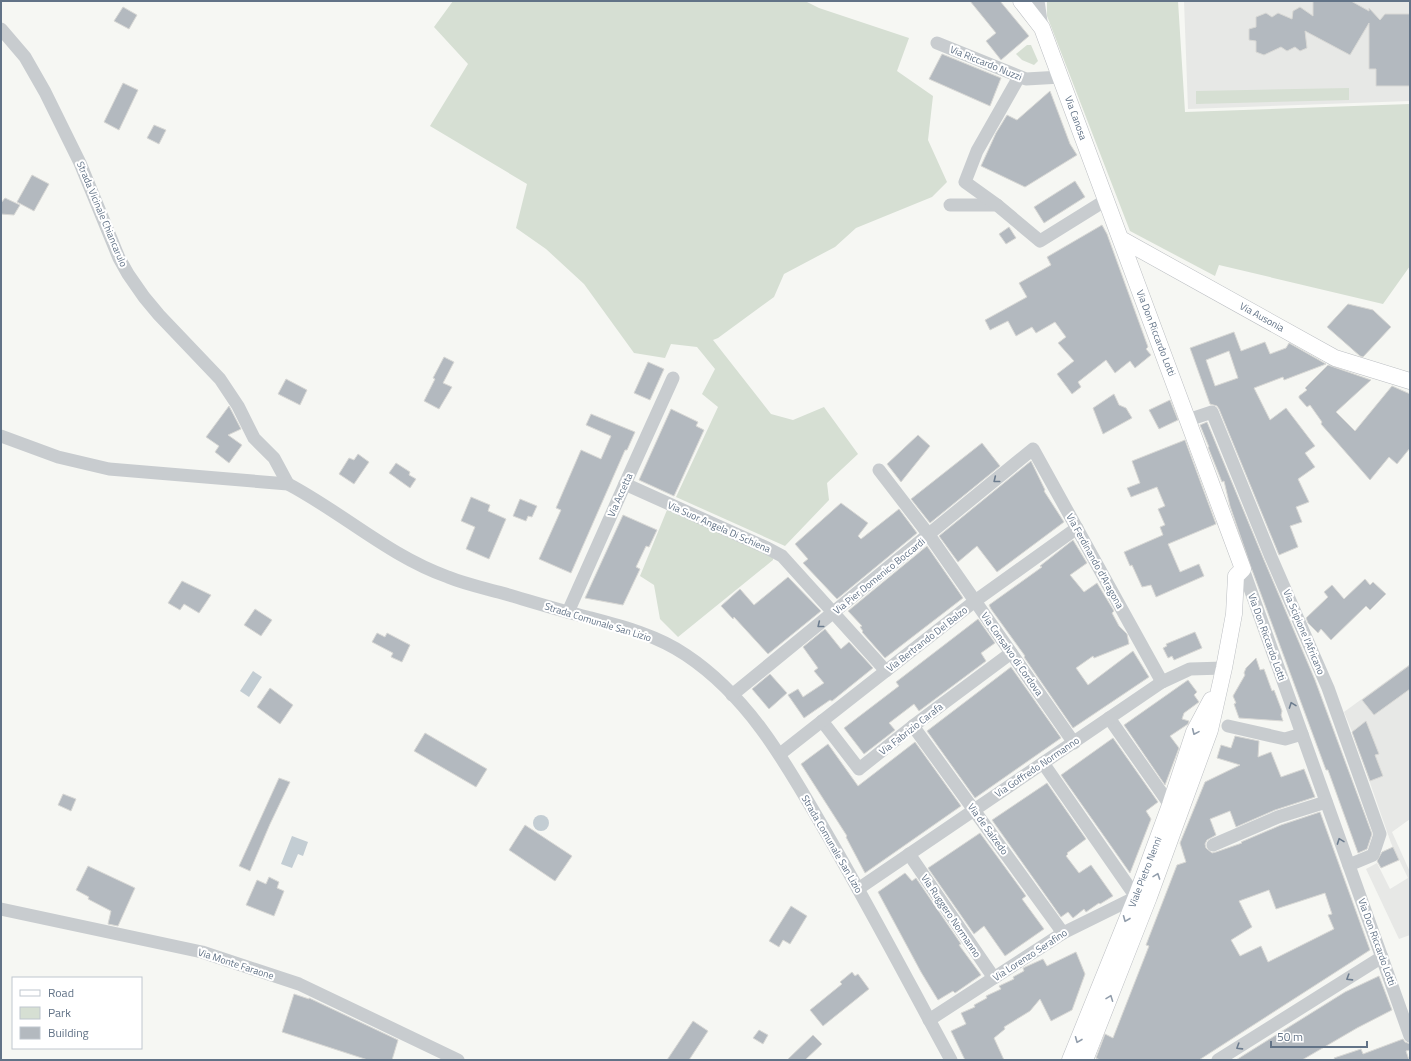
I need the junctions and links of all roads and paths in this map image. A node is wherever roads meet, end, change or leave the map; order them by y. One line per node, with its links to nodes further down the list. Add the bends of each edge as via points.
1 (1021, 1): 3 (main road, Via Canosa)
2 (1038, 1): 3 (street)
3 (1042, 28): 6 (main road, Via Canosa)
4 (1, 29): 18 (street, Strada Vicinale Chiancarulo, via 25,57 45,92 80,163 128,274 159,315 220,379 238,406 254,438 274,458)
5 (937, 43): 7 (street, Via Riccardo Nuzzi)
6 (1061, 76): 7 (street, Via Riccardo Nuzzi, via 1026,79); 8 (main road, Via Canosa)
7 (1020, 77): 10 (street, via 977,151 965,182)
8 (1106, 200): 10 (street, via 1040,241); 11 (main road, Via Canosa)
9 (950, 205): 10 (street)
10 (997, 205)
11 (1121, 239): 13 (main road, Via Ausonia, via 1335,358); 14 (main road, Via Don Riccardo Lotti)
12 (673, 378): 19 (street, Via Accetta)
13 (1410, 381)
14 (1188, 420): 22 (main road, Via Don Riccardo Lotti); 45 (street, Via Scipione l'Africano, via 1212,412 1328,688 1380,834 1373,855)
15 (1, 436): 18 (street, via 58,458 109,469)
16 (1026, 456): 20 (street, Via Ferdinando d'Aragona, via 1033,449); 21 (street, Via Pier Domenico Boccardi, one-way to 21)
17 (879, 470): 21 (street, Via Consalvo di Cordova)
18 (288, 484): 24 (street, Strada Comunale San Lizio, via 319,501 374,540 414,562 448,577)
19 (625, 484): 24 (street, Via Accetta); 25 (street, Via Suor Angela Di Schiena, via 782,556)
20 (1077, 528): 23 (street, Via Bertrando Del Balzo); 29 (street, Via Ferdinando d'Aragona)
21 (928, 535): 23 (street, Via Consalvo di Cordova); 25 (street, Via Pier Domenico Boccardi)
22 (1243, 569): 27 (main road, Viale Pietro Nenni, via 1236,576 1234,614); 36 (street, Via Don Riccardo Lotti, one-way to 22)
23 (975, 601): 26 (street, Via Consalvo di Cordova); 28 (street, Via Bertrando Del Balzo)
24 (568, 612): 31 (street, Strada Comunale San Lizio, via 631,629 659,640 684,653 712,673)
25 (834, 613): 28 (street, Via Suor Angela Di Schiena); 31 (street, Via Pier Domenico Boccardi, one-way to 31)
26 (1011, 653): 34 (street, Via Fabrizio Carafa); 37 (street, Via Consalvo di Cordova)
27 (1224, 668): 29 (street, Via Goffredo Normanno, via 1190,669); 30 (main road, Viale Pietro Nenni)
28 (886, 671): 33 (street, Via Bertrando Del Balzo)
29 (1162, 682): 32 (street, Via Goffredo Normanno)
30 (1219, 685): 41 (main road, Viale Pietro Nenni, one-way to 41, via 1194,732); 58 (main road, Viale Pietro Nenni, one-way to 30, via 1149,897 1210,730)
31 (732, 695): 38 (street, Strada Comunale San Lizio)
32 (1109, 718): 37 (street, Via Goffredo Normanno); 41 (street)
33 (822, 721): 34 (street, Via Fabrizio Carafa, via 859,769); 38 (street, Via Bertrando Del Balzo)
34 (913, 726): 42 (street, Via de Salzedo)
35 (1228, 726): 36 (street, via 1285,739)
36 (1302, 734): 40 (street, Via Don Riccardo Lotti)
37 (1074, 743): 39 (street, Via Goffredo Normanno)
38 (780, 754): 46 (street, Strada Comunale San Lizio)
39 (1043, 763): 42 (street, Via Goffredo Normanno); 47 (street)
40 (1326, 802): 43 (street, via 1278,817); 45 (street, Via Don Riccardo Lotti, one-way to 40)
41 (1170, 806): 47 (main road, Viale Pietro Nenni)
42 (974, 810): 44 (street, Via Goffredo Normanno); 49 (street, Via de Salzedo)
43 (1213, 845)
44 (909, 854): 46 (street, Via Goffredo Normanno); 51 (street, Via Ruggero Normanno)
45 (1349, 865): 50 (street, Via Don Riccardo Lotti)
46 (858, 889): 53 (street, Strada Comunale San Lizio)
47 (1136, 897): 49 (street, Via Lorenzo Serafino); 57 (main road, Viale Pietro Nenni, one-way to 57)
48 (1, 909): 55 (street, Via Monte Faraone, via 202,952 292,982)
49 (1063, 933): 51 (street, Via Lorenzo Serafino)
50 (1382, 957): 52 (street, Via Don Riccardo Lotti); 59 (street, one-way to 59)
51 (994, 978): 53 (street, Via Lorenzo Serafino)
52 (1404, 1002): 54 (street, Via Don Riccardo Lotti)
53 (929, 1020): 56 (street, Strada Comunale San Lizio)
54 (1410, 1036)
55 (458, 1060)
56 (951, 1060)
57 (1070, 1060)
58 (1085, 1060)
59 (1218, 1060)

